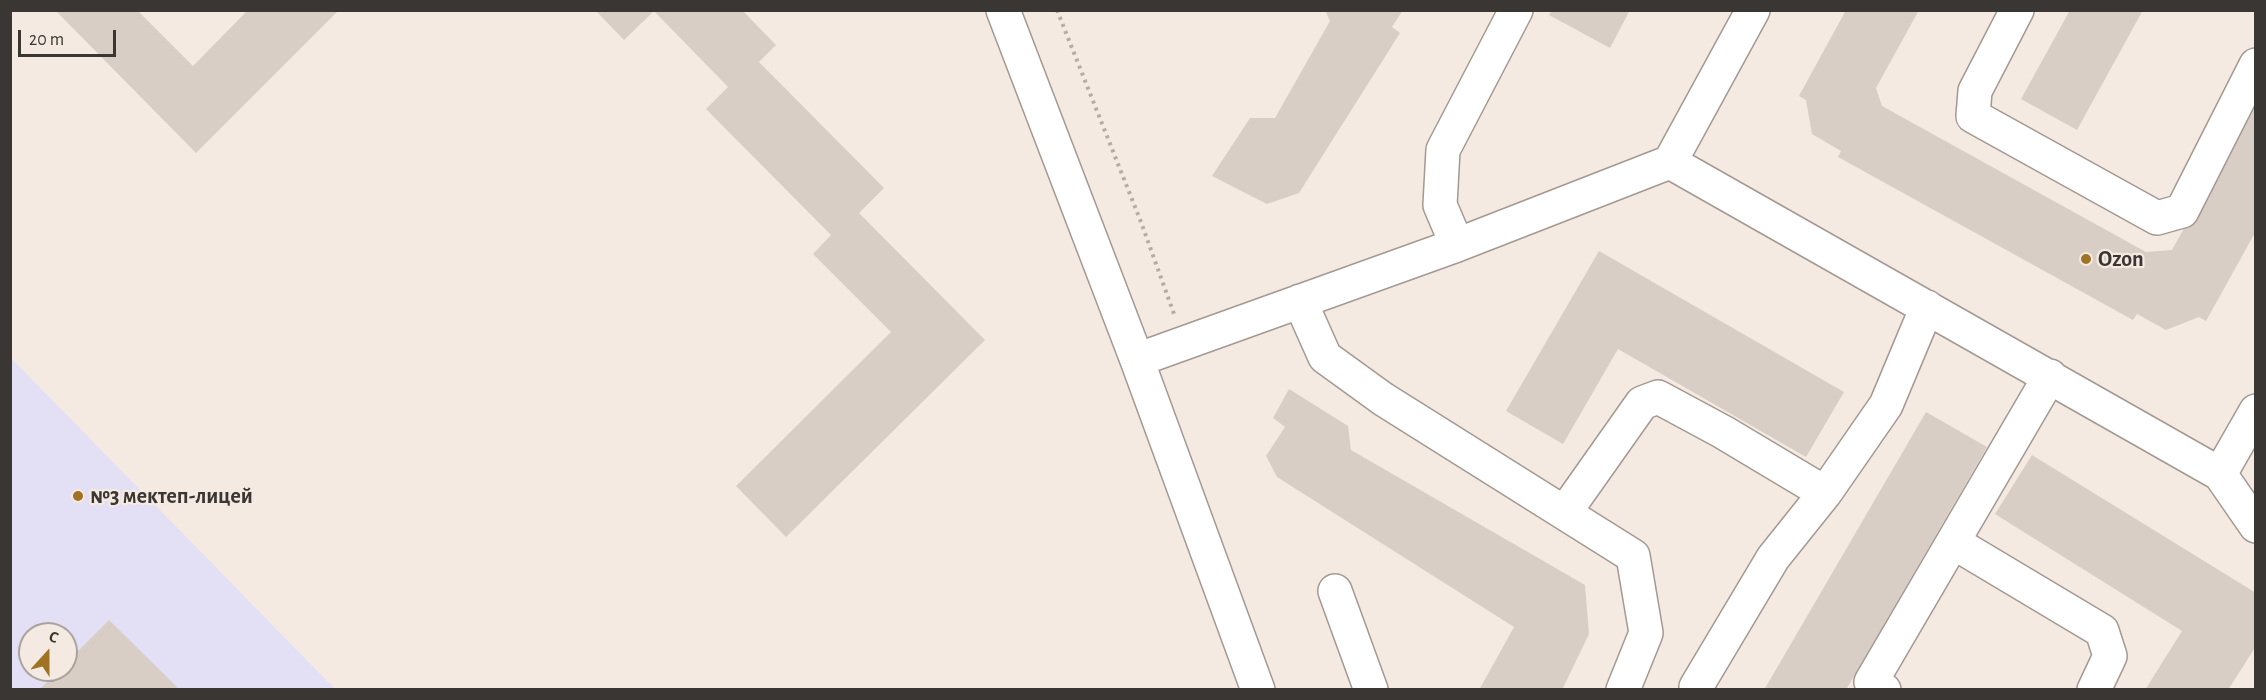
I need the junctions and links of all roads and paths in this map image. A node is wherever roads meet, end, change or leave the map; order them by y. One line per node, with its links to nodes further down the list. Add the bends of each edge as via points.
1 (1003, 10): 12 (street)
2 (1057, 10): 11 (path)
3 (1516, 10): 8 (street, via 1443,150 1440,206)
4 (1753, 10): 7 (street)
5 (2017, 10): 6 (street, via 1975,91 1973,116 2157,218 2182,211)
6 (2256, 65)
7 (1670, 162): 8 (street); 10 (street)
8 (1457, 245): 9 (street)
9 (1300, 301): 11 (street); 17 (street, via 1325,357 1383,399)
10 (1927, 308): 13 (street); 16 (street, via 1886,405)
11 (1185, 343): 12 (street)
12 (1137, 360): 21 (street)
13 (2050, 376): 15 (street); 19 (street)
14 (2256, 411): 15 (street)
15 (2220, 474): 18 (street)
16 (1825, 493): 17 (street, via 1658,397 1642,403); 24 (street, via 1773,558)
17 (1565, 512): 23 (street, via 1633,556 1646,633)
18 (2256, 526)
19 (1953, 542): 25 (street, via 1871,682); 26 (street, via 2102,631 2110,656)
20 (1335, 591): 22 (street)
21 (1258, 690)
22 (1371, 690)
23 (1623, 690)
24 (1697, 690)
25 (1884, 690)
26 (2094, 690)

